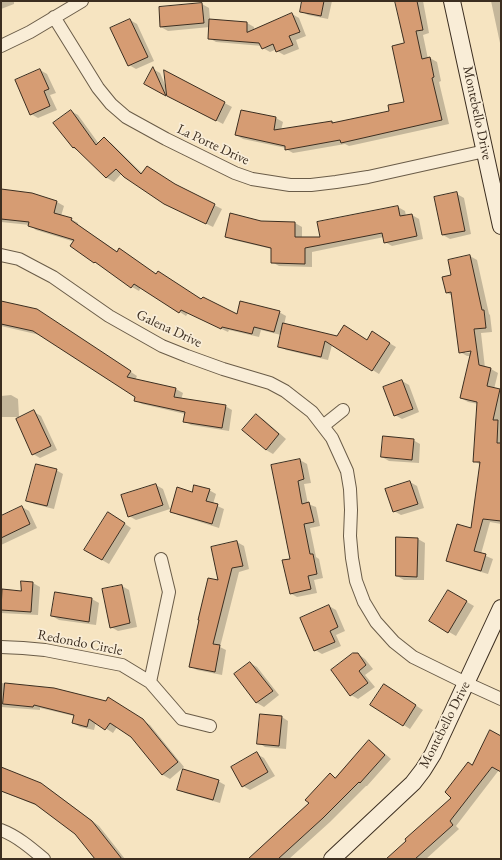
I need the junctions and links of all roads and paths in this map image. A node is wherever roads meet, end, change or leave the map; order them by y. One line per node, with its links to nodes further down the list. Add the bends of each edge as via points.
1 (82, 1): 3 (street)
2 (452, 1): 5 (street, Montebello Drive)
3 (54, 17): 4 (street); 5 (street, La Porte Drive, via 98,88 126,117 235,173 252,179 290,185 336,182)
4 (1, 46)
5 (485, 151): 6 (street, Montebello Drive)
6 (501, 226)
7 (1, 256): 9 (street, Galena Drive, via 19,259 53,277 109,316 162,346 270,383 312,412)
8 (343, 410): 9 (street)
9 (323, 426): 14 (street, Galena Drive, via 332,438 347,471 352,558 356,582 364,602 376,622 394,642 413,656)
10 (161, 559): 13 (street, via 170,592)
11 (501, 608): 14 (street, Montebello Drive)
12 (1, 647): 13 (street, Redondo Circle, via 45,650 122,665)
13 (150, 682): 16 (street, Redondo Circle, via 182,719)
14 (466, 684): 15 (street, Galena Drive); 19 (street, Montebello Drive, via 423,770 413,783)
15 (501, 699)
16 (210, 726)
17 (1, 830): 18 (street, via 27,844)
18 (44, 859)
19 (332, 859)

